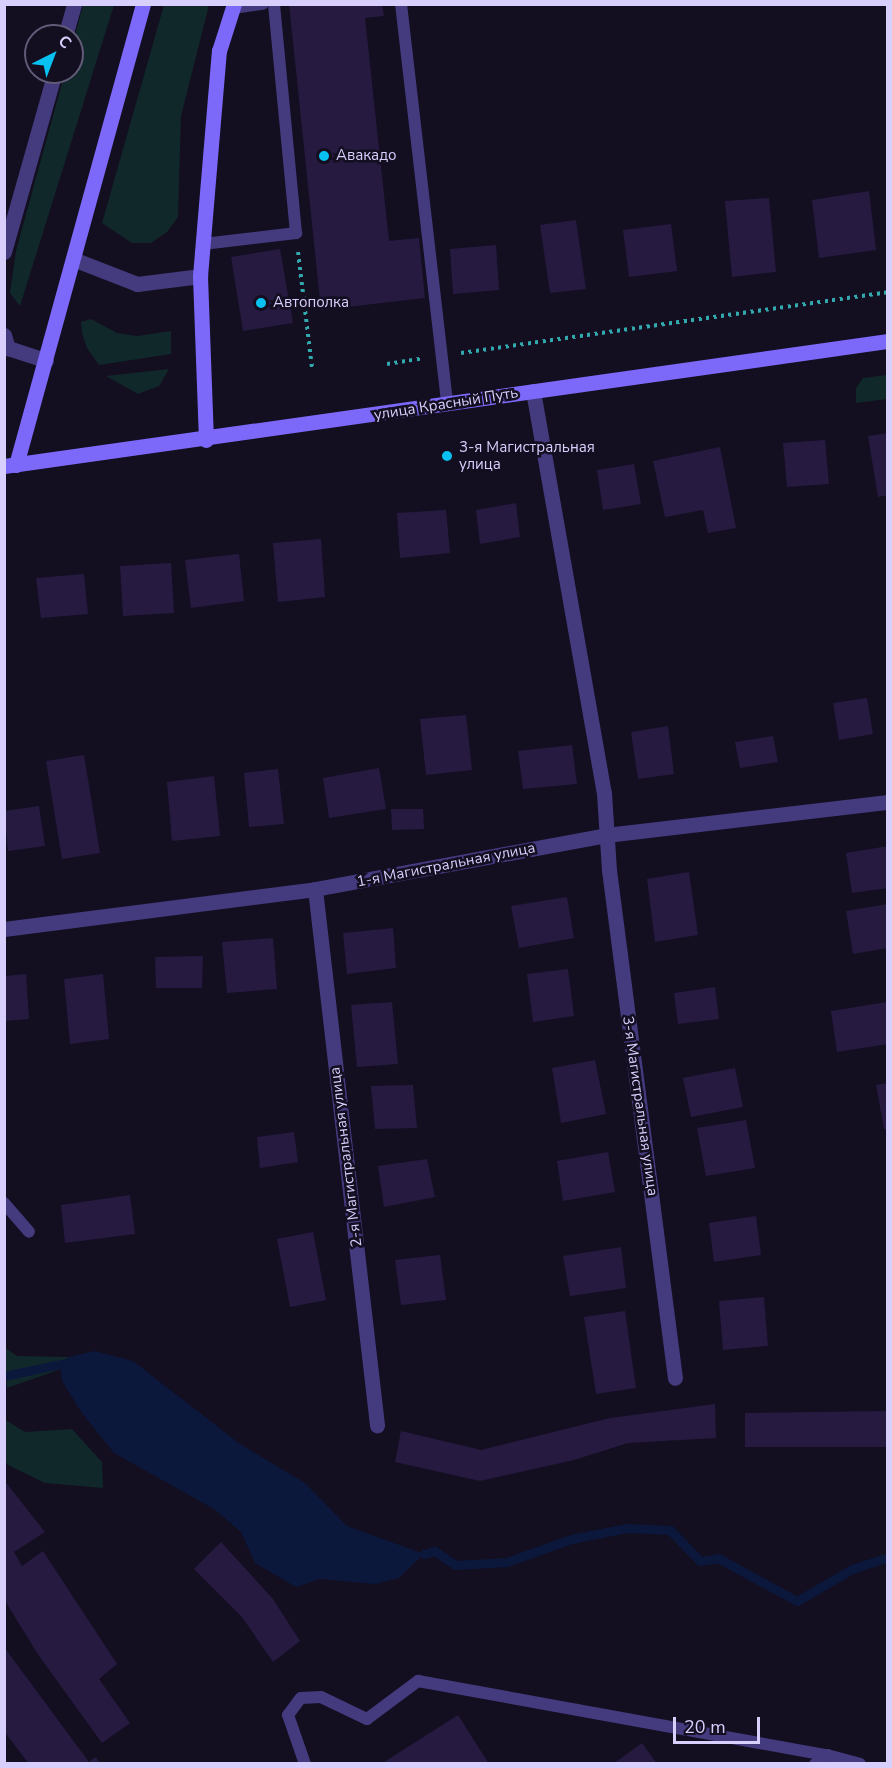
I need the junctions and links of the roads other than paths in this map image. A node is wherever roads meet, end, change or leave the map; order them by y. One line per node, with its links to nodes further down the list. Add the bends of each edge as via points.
1 (74, 4): 7 (street)
2 (143, 4): 11 (main road)
3 (263, 4): 6 (lane)
4 (274, 4): 9 (lane, via 296,233)
5 (401, 4): 17 (lane)
6 (233, 6): 9 (main road, via 219,51)
7 (68, 24)
8 (52, 84): 10 (street)
9 (203, 244): 12 (main road)
10 (4, 252)
11 (74, 259): 12 (street, via 137,284); 15 (main road)
12 (200, 276): 18 (main road)
13 (4, 335): 15 (street, via 8,348)
14 (888, 341): 16 (main road, улица Красный Путь)
15 (46, 360): 19 (main road)
16 (533, 390): 17 (main road, улица Красный Путь); 21 (street, 3-я Магистральная улица, via 604,793)
17 (447, 403): 18 (main road, улица Красный Путь)
18 (206, 440): 19 (main road, улица Красный Путь)
19 (10, 466)
20 (888, 802): 21 (street, 1-я Магистральная улица)
21 (606, 834): 22 (street, 1-я Магистральная улица); 26 (street, 3-я Магистральная улица)
22 (315, 889): 23 (street, 1-я Магистральная улица); 27 (street, 2-я Магистральная улица)
23 (4, 929)
24 (4, 1203): 25 (lane)
25 (29, 1232)
26 (675, 1378)
27 (377, 1425)
28 (830, 1759): 29 (lane, via 418,1681 367,1719 321,1697 301,1698 288,1715); 30 (lane); 31 (lane)
29 (304, 1764)
30 (815, 1764)
31 (860, 1764)

